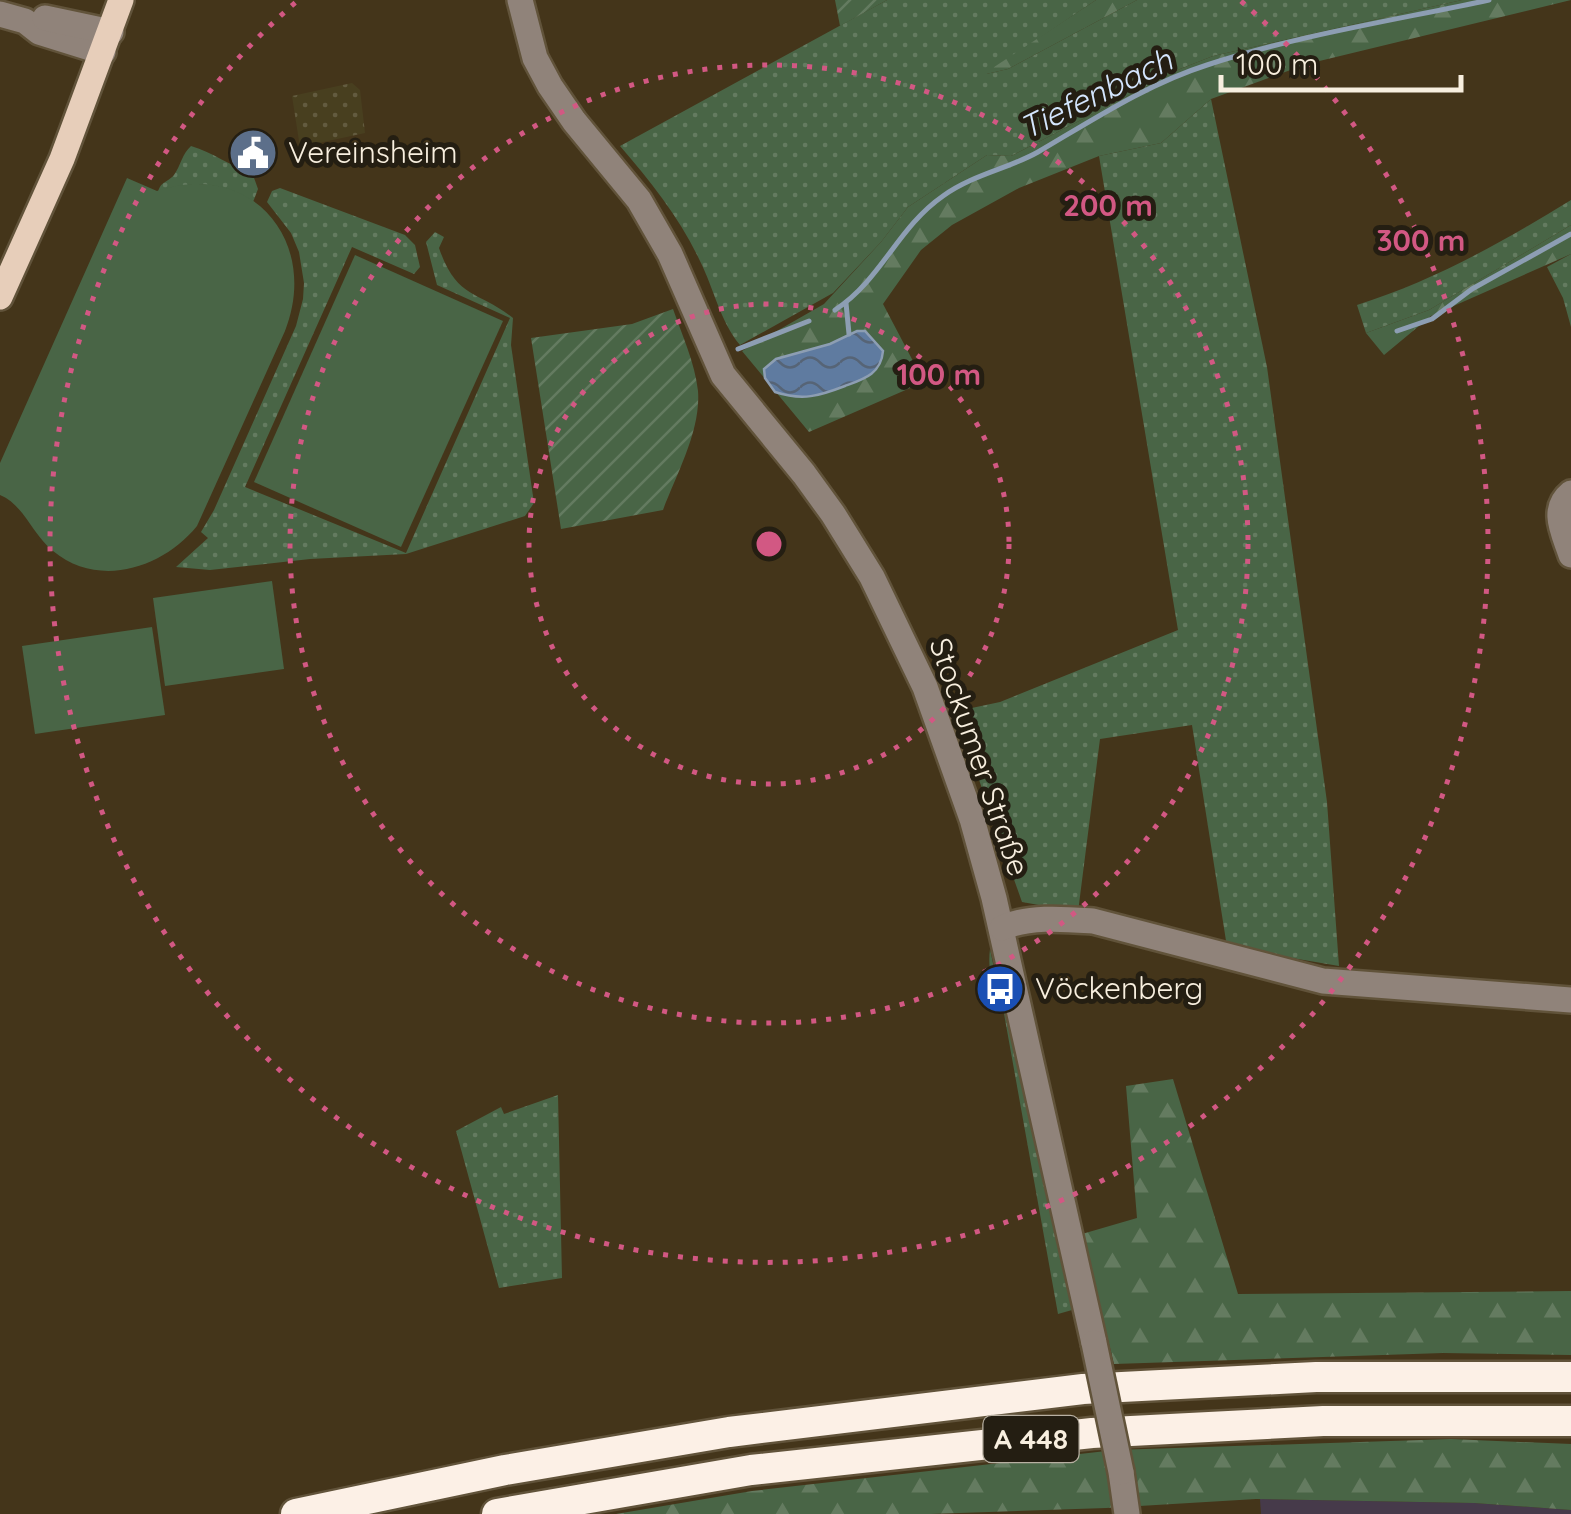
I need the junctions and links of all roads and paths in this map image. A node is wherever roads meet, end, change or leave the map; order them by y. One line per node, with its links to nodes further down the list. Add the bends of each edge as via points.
1 (121, 0): 4 (main road)
2 (520, 0): 8 (street, Stockumer Straße, via 550,86 639,200 723,375 804,474 872,577 949,751)
3 (12, 17): 4 (street, via 39,32)
4 (107, 42): 5 (main road)
5 (0, 297)
6 (1571, 493): 7 (street, via 1558,511)
7 (1571, 555)
8 (1002, 928): 9 (street, via 1092,921 1323,982); 14 (street, Stockumer Straße, bridge)
9 (1570, 995)
10 (1571, 1377): 12 (highway, A 448, via 1316,1377 1083,1389 729,1432)
11 (1571, 1421): 13 (highway, A 448, via 1323,1421 1092,1433 751,1470)
12 (296, 1514)
13 (497, 1514)
14 (1127, 1514)

